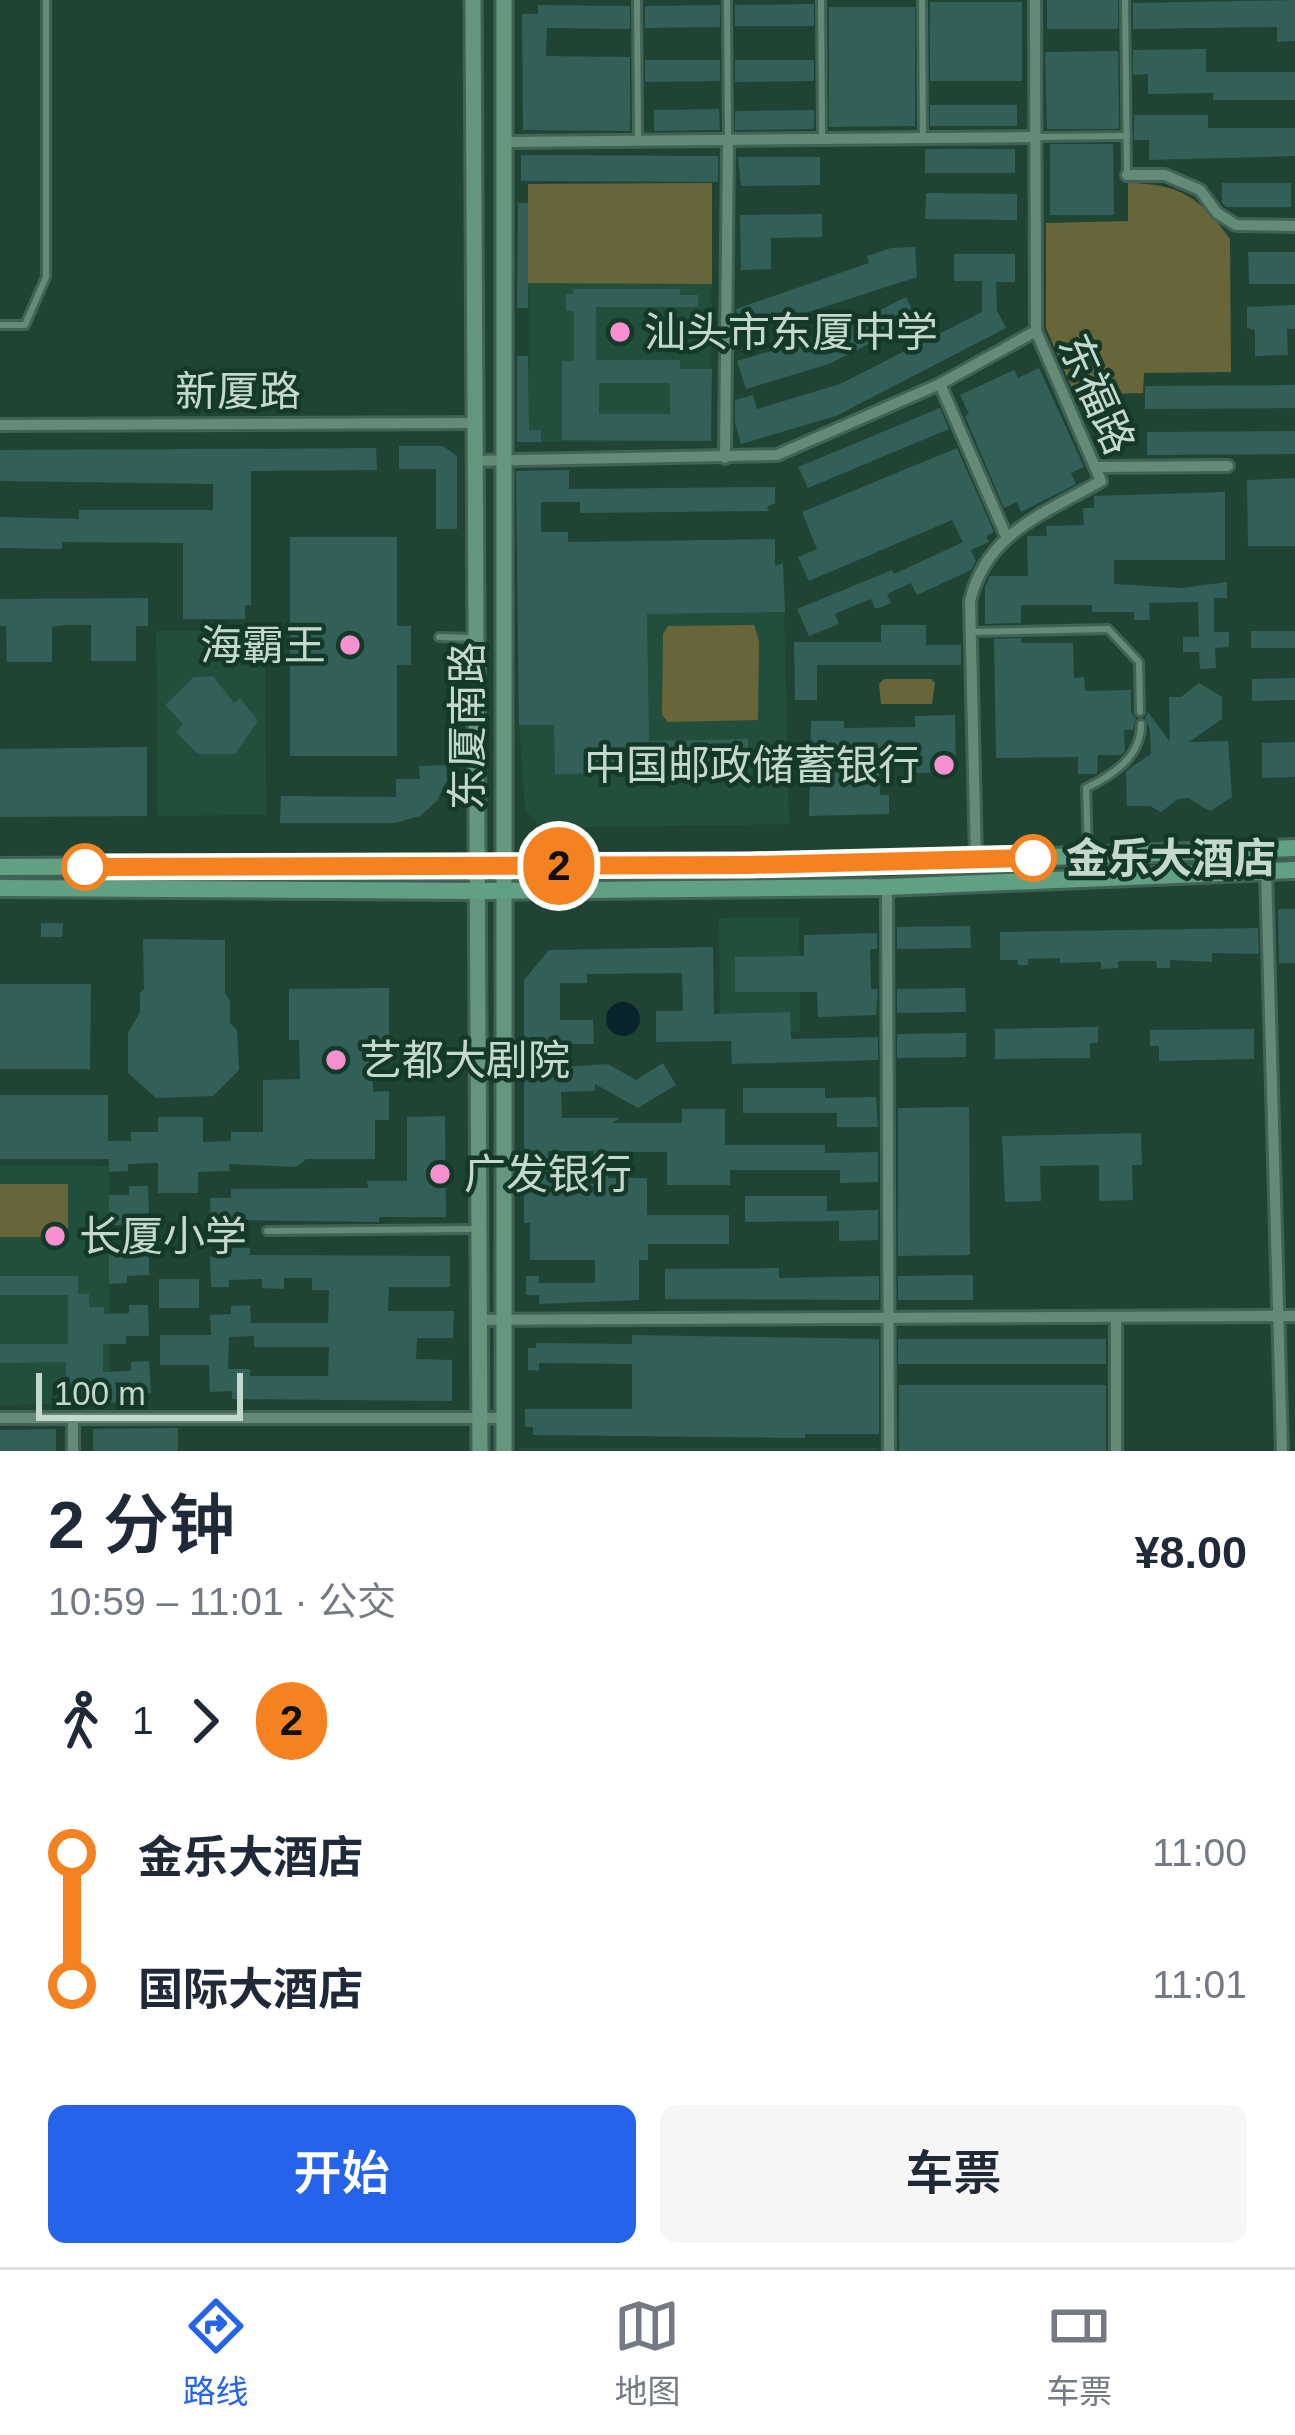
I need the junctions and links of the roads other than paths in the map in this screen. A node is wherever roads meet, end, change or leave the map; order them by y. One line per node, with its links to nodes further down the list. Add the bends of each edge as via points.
1 (46, 0): 19 (lane, via 46,277 25,325)
2 (473, 0): 22 (street)
3 (504, 0): 15 (street, 东厦南路)
4 (637, 0): 16 (lane)
5 (727, 0): 14 (lane)
6 (821, 0): 13 (lane)
7 (922, 0): 12 (lane)
8 (1035, 0): 11 (street)
9 (1125, 0): 10 (lane)
10 (1126, 136): 11 (lane); 17 (lane)
11 (1036, 137): 12 (street); 20 (street)
12 (923, 138): 13 (street)
13 (822, 140): 14 (street)
14 (728, 141): 16 (street); 24 (street)
15 (504, 142): 16 (street); 26 (street, 东厦南路)
16 (638, 142)
17 (1127, 175): 18 (street, via 1165,175 1200,190 1237,225)
18 (1295, 226)
19 (0, 325)
20 (1036, 331): 21 (street, 东福路); 28 (street, 东福路)
21 (940, 384): 24 (street, 东福路, via 777,455); 29 (street)
22 (476, 423): 23 (street, 新厦路); 25 (street)
23 (0, 425)
24 (725, 458): 26 (street, 东福路)
25 (476, 461): 26 (street, 东福路); 32 (street)
26 (502, 461): 40 (street, 东厦南路)
27 (1228, 466): 28 (street)
28 (1095, 467): 29 (street, 东福路, via 1101,481)
29 (1006, 536): 30 (street, 东福路, via 976,576)
30 (970, 632): 33 (lane, via 1108,629 1139,662); 37 (street, 东福路)
31 (439, 638): 32 (lane)
32 (476, 638): 39 (street)
33 (1140, 712)
34 (1141, 724): 36 (lane, via 1133,753 1086,788)
35 (1295, 848): 36 (main road)
36 (1088, 856): 37 (main road)
37 (976, 860): 40 (main road)
38 (0, 867): 39 (main road)
39 (477, 867): 40 (main road); 46 (street)
40 (503, 867): 45 (street, 东厦南路)
41 (1266, 870): 42 (main road); 43 (main road); 49 (street)
42 (1295, 870)
43 (886, 887): 45 (main road); 52 (street)
44 (0, 888): 46 (main road)
45 (503, 891): 46 (main road); 54 (street, 东厦南路)
46 (476, 892): 47 (street)
47 (480, 1229): 48 (lane); 53 (street)
48 (268, 1231)
49 (1279, 1316): 50 (street); 51 (street); 64 (street)
50 (1295, 1316)
51 (1116, 1317): 52 (street); 63 (street)
52 (888, 1318): 54 (street); 62 (street)
53 (481, 1320): 54 (street); 58 (street)
54 (504, 1320): 57 (street, 东厦南路)
55 (0, 1418): 56 (street)
56 (73, 1418): 58 (street); 59 (street)
57 (505, 1418): 58 (street); 61 (street, 东厦南路)
58 (480, 1419): 60 (street)
59 (73, 1451)
60 (480, 1451)
61 (504, 1451)
62 (890, 1451)
63 (1116, 1451)
64 (1282, 1451)

